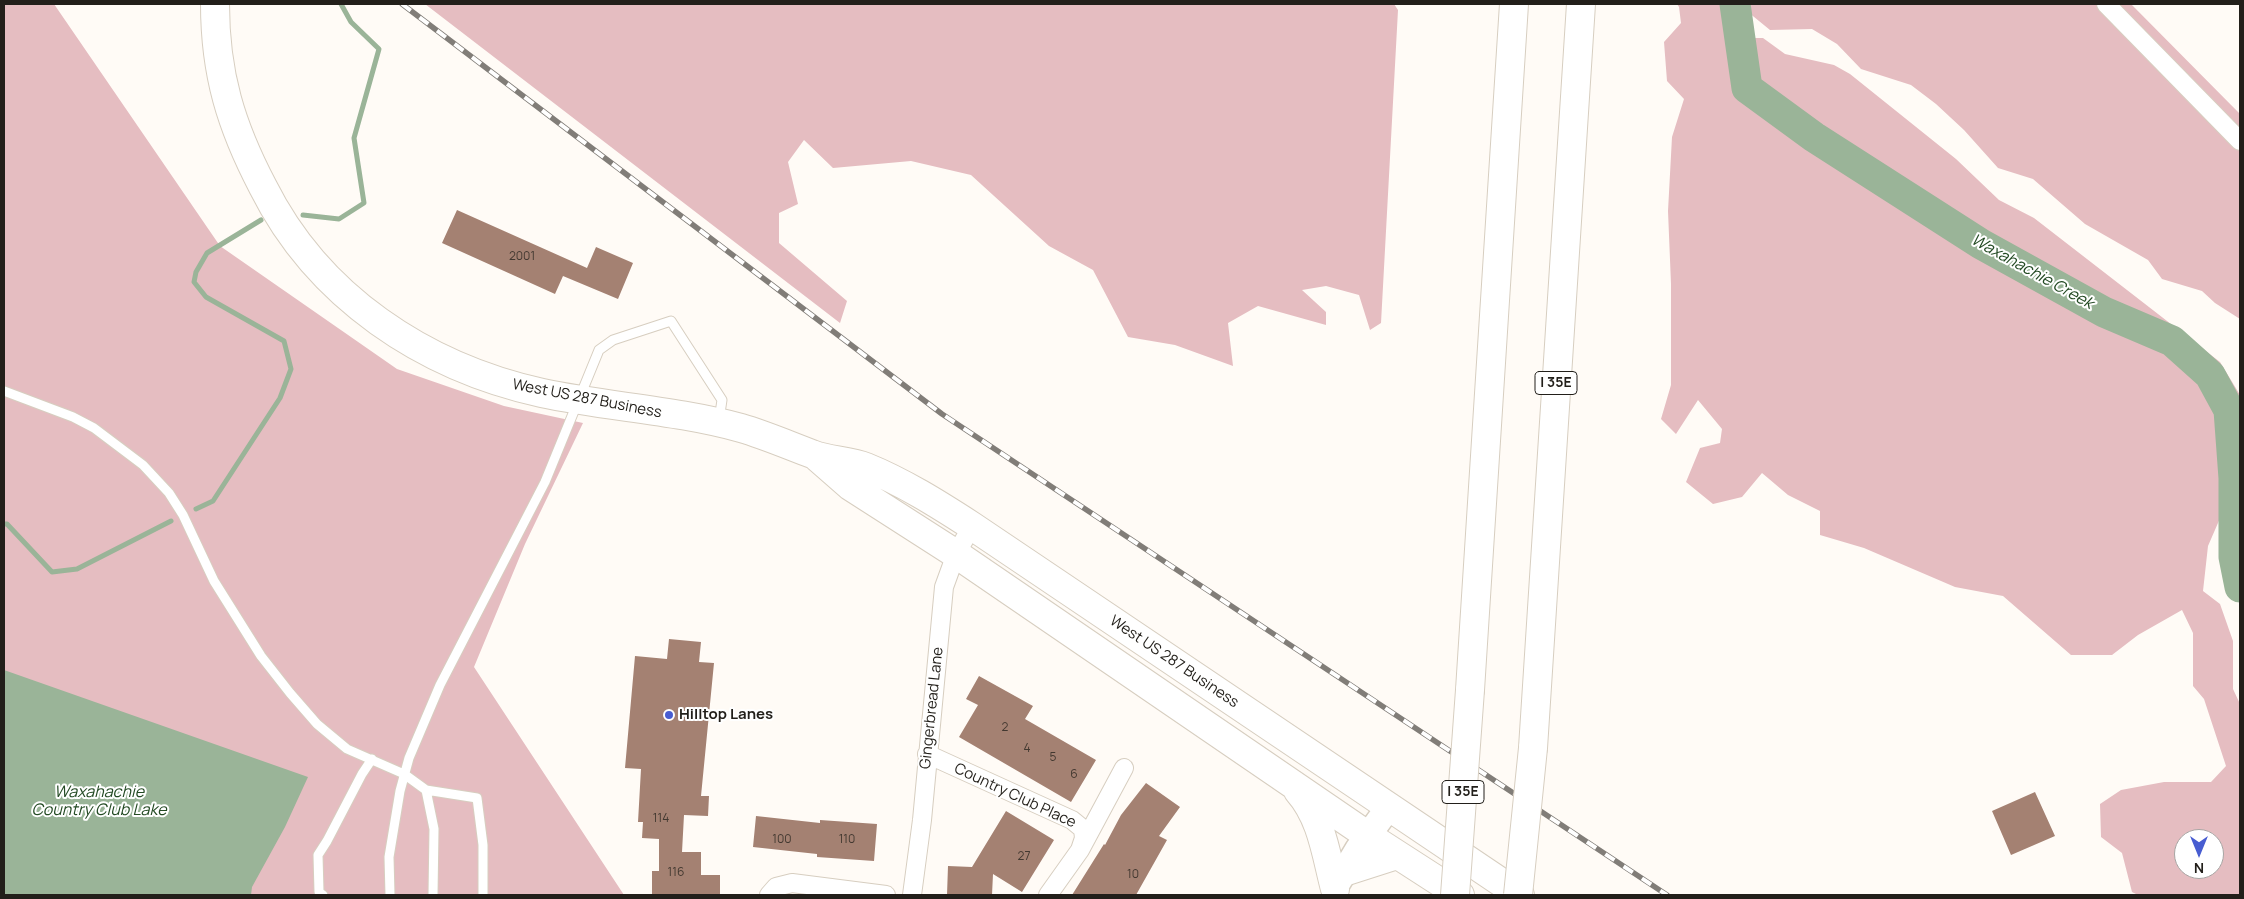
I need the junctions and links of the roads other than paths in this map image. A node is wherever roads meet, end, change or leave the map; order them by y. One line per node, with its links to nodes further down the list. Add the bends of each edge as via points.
1 (215, 4): 7 (main road, West US 287 Business, via 220,74 237,134 269,200 319,270 374,320 429,354 499,381)
2 (2106, 4): 5 (street)
3 (1580, 10): 33 (main road, I 35E, bridge, via 1532,748)
4 (1514, 16): 31 (main road, I 35E, bridge)
5 (2240, 141)
6 (4, 391): 13 (lane, via 73,416 143,464 169,493 183,515 214,581 278,679 317,724 348,749)
7 (580, 400): 8 (main road, West US 287 Business); 8 (lane, via 599,350 613,340 671,321 722,400); 15 (lane, via 545,482 440,684)
8 (718, 423): 9 (main road, West US 287 Business, via 766,436)
9 (815, 456): 10 (main road, West US 287 Business, via 864,466 931,500); 11 (main road, West US 287 Business, via 850,486)
10 (972, 526): 11 (street, Gingerbread Lane); 18 (main road, West US 287 Business)
11 (956, 554): 12 (street, Gingerbread Lane, via 944,587); 16 (main road, West US 287 Business)
12 (927, 754): 20 (street, Country Club Place, via 1072,820 1083,828); 29 (street, Gingerbread Lane)
13 (372, 759): 15 (lane); 23 (lane, via 318,854 319,892)
14 (1124, 768): 20 (street, Country Club Place)
15 (404, 774): 17 (lane); 24 (lane, via 389,857)
16 (1285, 777): 19 (main road, West US 287 Business); 22 (main road, via 1309,804)
17 (426, 790): 25 (lane, via 434,829); 26 (lane, via 477,798 483,845)
18 (1389, 807): 19 (main road); 33 (main road, West US 287 Business)
19 (1367, 835): 21 (main road, West US 287 Business); 22 (main road)
20 (1080, 850): 30 (street, Country Club Place)
21 (1397, 854): 22 (main road); 32 (main road, West US 287 Business)
22 (1337, 885)
23 (323, 895)
24 (390, 895)
25 (433, 895)
26 (483, 895)
27 (768, 895): 28 (street, via 776,887 792,883)
28 (886, 895)
29 (912, 895)
30 (1048, 895)
31 (1455, 895)
32 (1460, 895)
33 (1519, 895)

